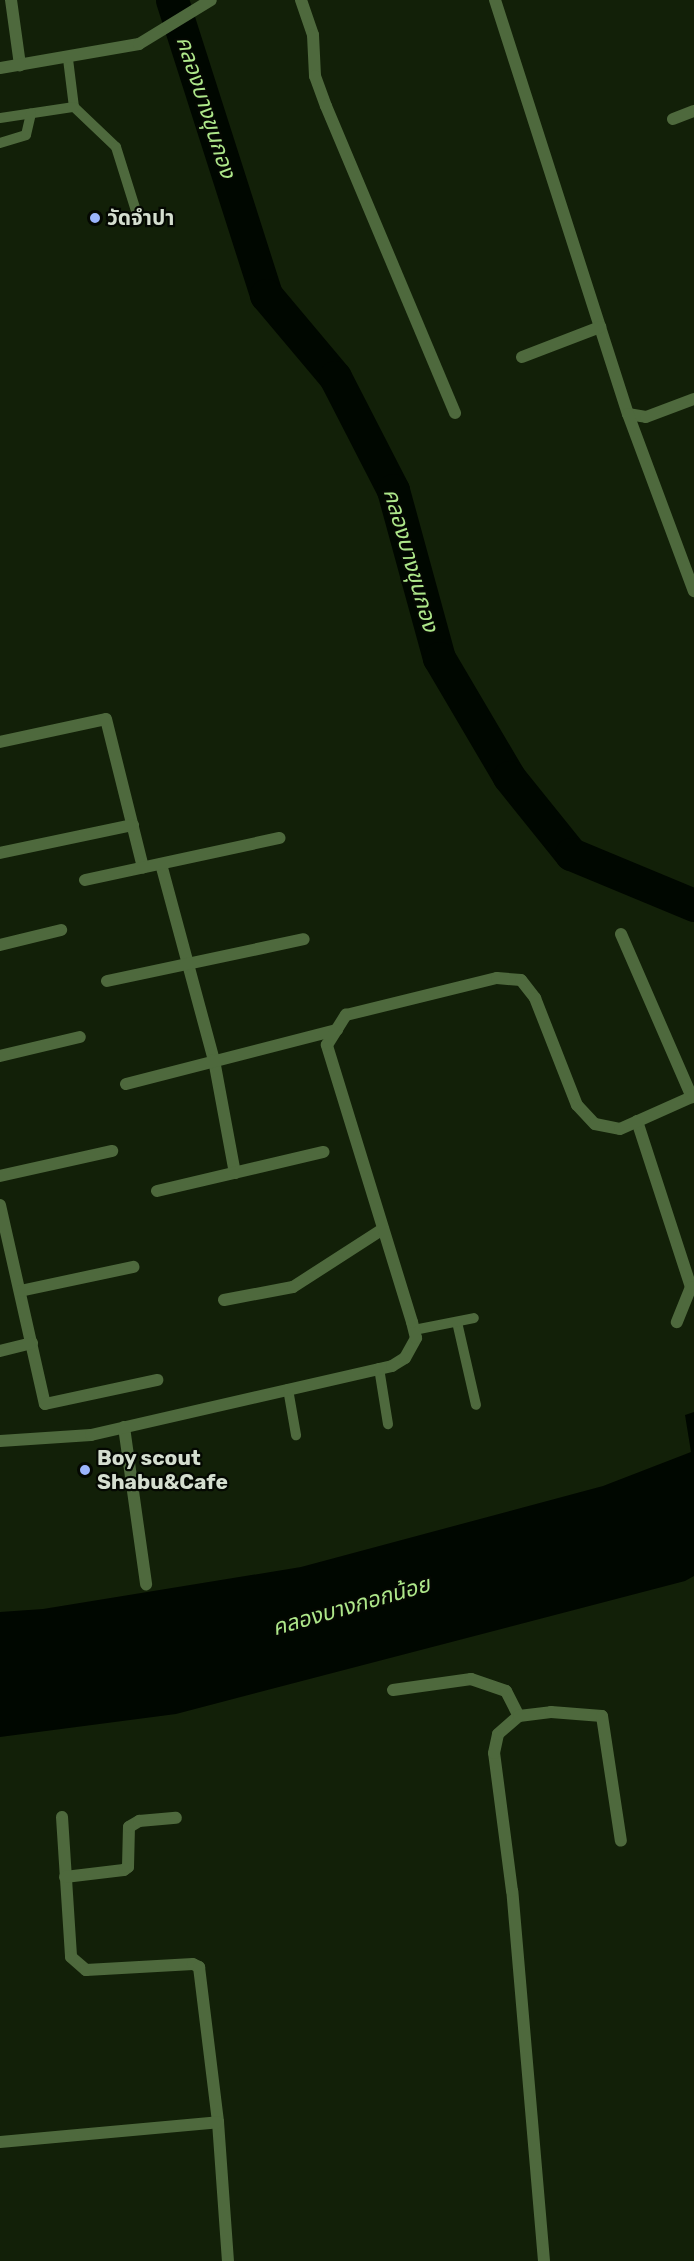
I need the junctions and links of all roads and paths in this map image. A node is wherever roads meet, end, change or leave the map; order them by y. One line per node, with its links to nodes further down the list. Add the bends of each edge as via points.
1 (11, 0): 6 (street)
2 (301, 0): 19 (street, via 326,106)
3 (495, 0): 15 (street)
4 (207, 1): 5 (street, via 139,44)
5 (68, 59): 6 (street); 8 (lane)
6 (20, 65): 7 (street)
7 (0, 68)
8 (74, 107): 10 (lane); 14 (lane, via 116,147)
9 (694, 111): 12 (street)
10 (31, 114): 11 (lane); 13 (lane, via 26,135)
11 (0, 118)
12 (673, 119)
13 (0, 143)
14 (136, 211)
15 (600, 327): 16 (street); 18 (street)
16 (522, 357)
17 (694, 399): 18 (street, via 646,417)
18 (627, 411): 20 (street)
19 (455, 413)
20 (694, 591)
21 (0, 742): 22 (street, via 106,719)
22 (133, 825): 24 (street); 26 (street)
23 (280, 838): 25 (street)
24 (0, 853)
25 (161, 864): 26 (street); 32 (street)
26 (143, 867): 27 (street)
27 (85, 880)
28 (61, 930): 31 (street)
29 (621, 934): 39 (street)
30 (304, 939): 32 (street)
31 (0, 945)
32 (190, 963): 33 (street); 37 (street)
33 (107, 981)
34 (337, 1030): 37 (street); 40 (street, via 346,1015 497,978 521,980 535,998 577,1106 587,1118 610,1129); 47 (street, via 327,1045)
35 (80, 1037): 36 (street)
36 (0, 1056)
37 (214, 1060): 38 (street); 43 (street)
38 (126, 1084)
39 (693, 1096): 40 (street)
40 (637, 1121): 54 (street, via 692,1287)
41 (112, 1151): 44 (street)
42 (323, 1152): 43 (street)
43 (235, 1173): 45 (street)
44 (0, 1176)
45 (157, 1191)
46 (0, 1205): 48 (street)
47 (383, 1229): 51 (street, via 293,1287); 55 (street)
48 (3, 1230): 50 (street)
49 (133, 1267): 50 (street)
50 (20, 1291): 56 (street)
51 (224, 1300)
52 (474, 1318): 53 (lane)
53 (457, 1322): 55 (lane); 61 (lane)
54 (677, 1322)
55 (414, 1330): 58 (street, via 416,1338 405,1358)
56 (32, 1343): 57 (street); 59 (street, via 45,1404)
57 (0, 1351)
58 (379, 1368): 60 (street); 62 (lane)
59 (157, 1380)
60 (288, 1389): 63 (street); 64 (lane)
61 (476, 1405)
62 (388, 1424)
63 (124, 1427): 65 (street, via 91,1435); 66 (street)
64 (296, 1436)
65 (0, 1441)
66 (146, 1584)
67 (393, 1690): 68 (street, via 471,1679 506,1691)
68 (519, 1716): 71 (street, via 597,1713 605,1719); 76 (street, via 498,1734 494,1753 512,1891)
69 (62, 1817): 72 (street)
70 (176, 1818): 72 (street, via 139,1821 129,1827 124,1870)
71 (621, 1840)
72 (65, 1877): 73 (street, via 69,1954 82,1968 193,1964 199,1967)
73 (218, 2122): 74 (street); 75 (street)
74 (0, 2142)
75 (228, 2261)
76 (544, 2261)

